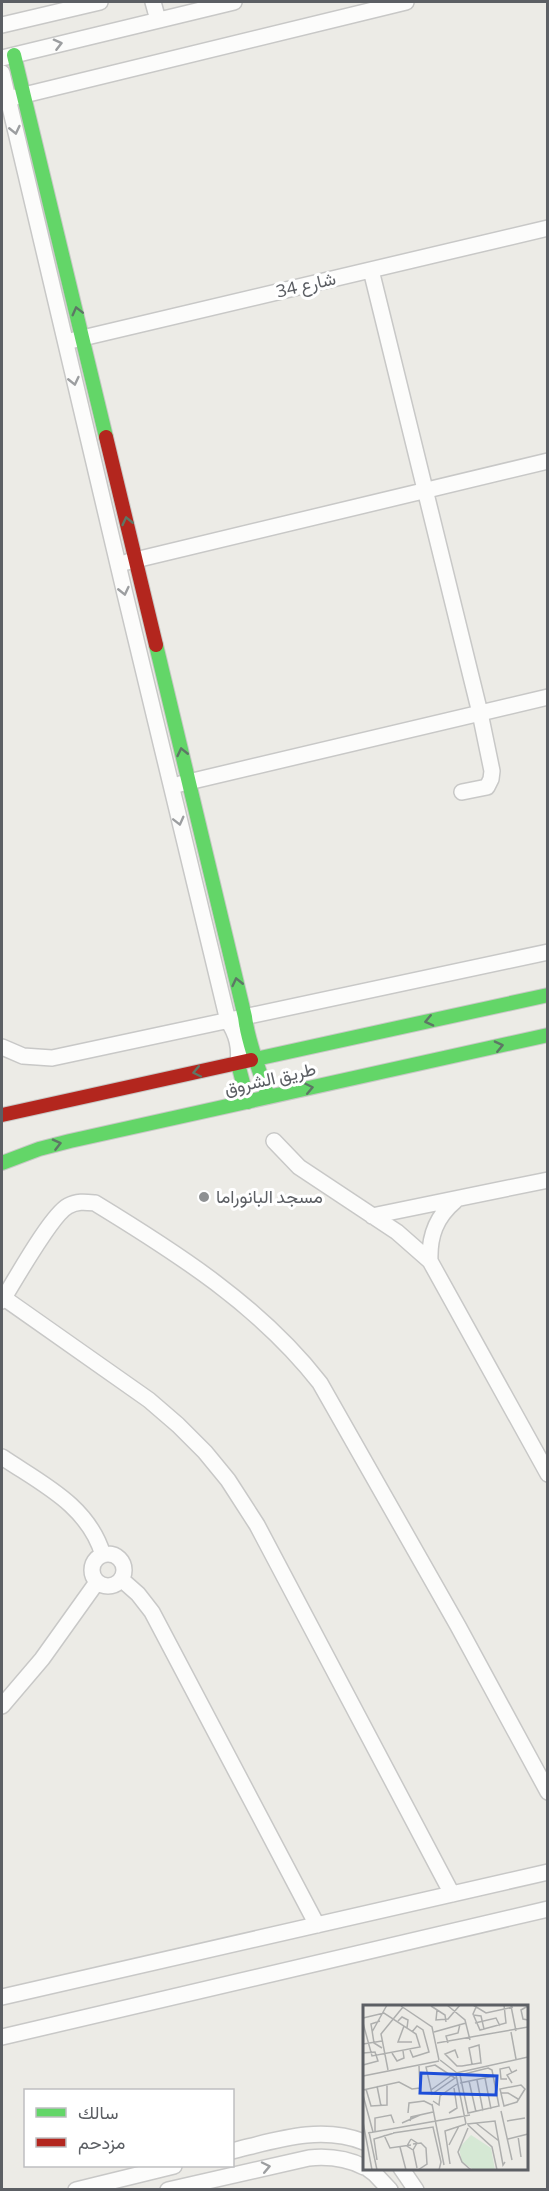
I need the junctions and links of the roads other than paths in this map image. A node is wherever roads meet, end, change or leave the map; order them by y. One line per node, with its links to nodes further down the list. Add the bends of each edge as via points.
1 (100, 2): 6 (street)
2 (153, 2): 5 (street)
3 (234, 2): 5 (street)
4 (406, 2): 9 (street)
5 (158, 20): 7 (street, one-way to 5)
6 (2, 25)
7 (8, 57): 9 (street)
8 (2, 73): 10 (street)
9 (24, 95): 10 (street); 13 (street, one-way to 9)
10 (5, 100): 14 (street, one-way to 14)
11 (548, 228): 12 (street, شارع 34)
12 (371, 270): 13 (street, شارع 34); 16 (street)
13 (83, 337): 14 (street, شارع 34); 17 (street, one-way to 13)
14 (65, 342): 18 (street, one-way to 18)
15 (548, 461): 16 (street)
16 (425, 491): 17 (street); 20 (street)
17 (136, 560): 18 (street); 21 (street, one-way to 17)
18 (118, 564): 22 (street, one-way to 22)
19 (548, 697): 20 (street)
20 (480, 713): 21 (street); 23 (street, via 491,779 487,787)
21 (189, 782): 22 (street); 26 (street, one-way to 21)
22 (171, 786): 27 (street, one-way to 27)
23 (462, 792)
24 (548, 952): 26 (street)
25 (548, 995): 30 (street, طريق الشروق, one-way to 30)
26 (245, 1017): 27 (street); 30 (street)
27 (228, 1021): 29 (street, via 52,1058 23,1056); 31 (street, via 238,1045)
28 (548, 1035): 32 (street, طريق الشروق, one-way to 28)
29 (2, 1047)
30 (257, 1059): 31 (street, طريق الشروق); 32 (street)
31 (238, 1064): 33 (street); 34 (street, طريق الشروق, one-way to 34)
32 (267, 1097): 33 (street, طريق الشروق)
33 (248, 1102): 36 (street, طريق الشروق, one-way to 33, via 39,1149)
34 (2, 1115)
35 (273, 1141): 39 (street, via 299,1167)
36 (2, 1163)
37 (548, 1180): 38 (street)
38 (454, 1201): 39 (street); 40 (street, via 434,1227)
39 (372, 1216): 40 (street)
40 (430, 1261): 43 (street)
41 (3, 1299): 48 (street, via 54,1218 68,1206 95,1203 187,1261 276,1335 320,1383); 50 (street, via 149,1400 192,1438 228,1480 257,1525)
42 (2, 1457): 44 (street, via 81,1514 95,1533)
43 (548, 1474)
44 (103, 1555): 45 (street, via 112,1554 119,1559); 46 (street, via 95,1560 92,1569)
45 (122, 1579): 46 (street, via 110,1586); 52 (street, via 152,1612)
46 (97, 1582): 47 (street, via 42,1659)
47 (2, 1706)
48 (548, 1792)
49 (548, 1872): 50 (street)
50 (452, 1894): 52 (street)
51 (548, 1909): 54 (street)
52 (317, 1925): 53 (street)
53 (2, 1997)
54 (2, 2037)
55 (363, 2142): 56 (street, via 323,2133)
56 (234, 2151)
57 (170, 2167): 61 (street)
58 (363, 2167): 62 (street, one-way to 58, via 321,2157 344,2159)
59 (369, 2170): 63 (street)
60 (402, 2170): 64 (street)
61 (76, 2190)
62 (168, 2190)
63 (390, 2190)
64 (416, 2190)

